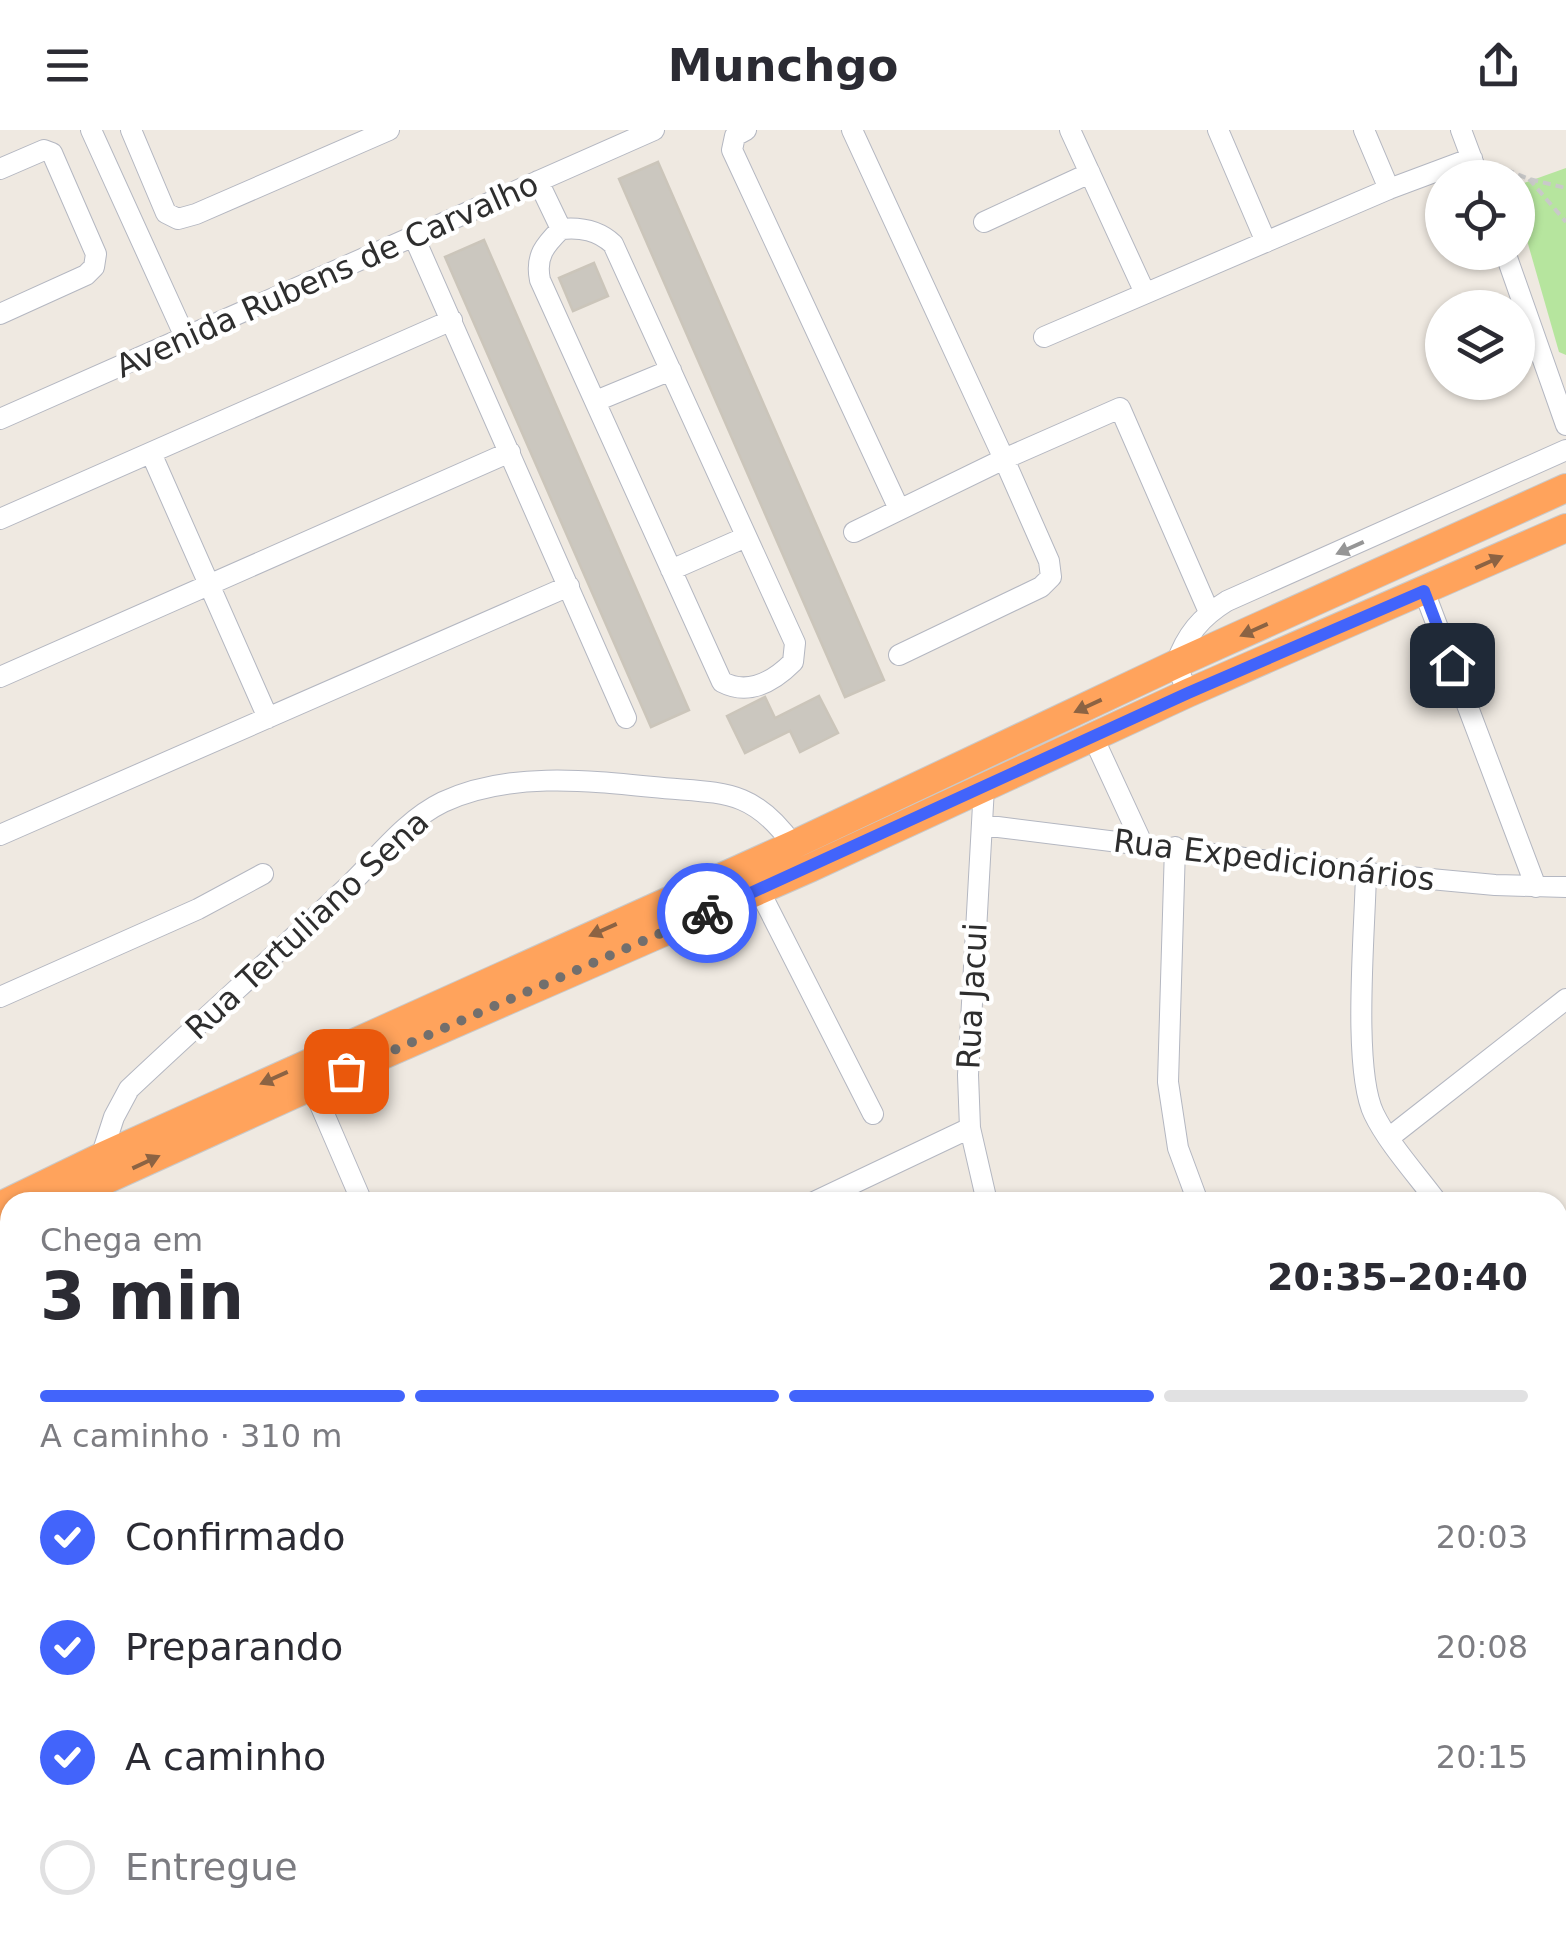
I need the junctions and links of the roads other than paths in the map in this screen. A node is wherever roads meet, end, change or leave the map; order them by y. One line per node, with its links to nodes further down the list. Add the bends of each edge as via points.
1 (91, 130): 26 (street)
2 (131, 130): 3 (street, via 166,213 178,219)
3 (388, 130)
4 (654, 130): 14 (street, Avenida Rubens de Carvalho)
5 (746, 130): 37 (street, via 735,136 732,150)
6 (852, 130): 35 (street)
7 (1070, 130): 13 (street)
8 (1218, 130): 20 (street)
9 (1364, 130): 16 (street)
10 (1461, 130): 11 (street)
11 (1476, 160)
12 (0, 168): 23 (street, via 44,150 52,153 96,254 86,275)
13 (1090, 173): 17 (street); 22 (street)
14 (538, 181): 18 (street); 19 (street, Avenida Rubens de Carvalho)
15 (1425, 181): 16 (street)
16 (1389, 189): 20 (street)
17 (984, 222)
18 (561, 229): 27 (street, via 585,229 612,244); 29 (street, via 542,251 538,268)
19 (414, 237): 24 (street); 26 (street, Avenida Rubens de Carvalho)
20 (1266, 242): 22 (street)
21 (1513, 270): 28 (street)
22 (1144, 294): 25 (street)
23 (0, 314)
24 (452, 320): 33 (street); 34 (street)
25 (1044, 338)
26 (186, 339): 30 (street, Avenida Rubens de Carvalho)
27 (671, 370): 29 (street); 41 (street)
28 (1557, 376): 31 (street)
29 (596, 401): 42 (street)
30 (0, 419)
31 (1566, 425)
32 (1566, 450): 46 (street, one-way to 46)
33 (510, 452): 43 (street); 44 (street)
34 (151, 453): 38 (street); 43 (street)
35 (1004, 459): 37 (street); 46 (street, via 1120,408); 47 (street, via 1048,561 1049,580)
36 (1566, 488): 48 (highway, one-way to 48)
37 (899, 509): 40 (street)
38 (0, 519)
39 (1566, 528): 45 (highway, one-way to 39)
40 (854, 532)
41 (746, 538): 42 (street); 42 (street, via 796,649 790,665 766,683 741,688 722,682)
42 (672, 570)
43 (209, 584): 49 (street); 51 (street)
44 (569, 586): 51 (street); 52 (street)
45 (1424, 591): 50 (highway); 62 (street)
46 (1210, 612): 48 (street, via 1188,636)
47 (899, 655)
48 (1176, 664): 50 (street); 58 (highway, one-way to 58)
49 (0, 677)
50 (1188, 693): 53 (highway)
51 (268, 718): 56 (street)
52 (626, 718)
53 (1093, 738): 54 (highway); 57 (street)
54 (984, 788): 55 (street, Rua Jacui); 64 (highway)
55 (982, 825): 57 (street, Rua Expedicionários); 69 (street, Rua Jacui)
56 (0, 835)
57 (1142, 843): 59 (street, Rua Expedicionários)
58 (793, 845): 71 (highway, one-way to 71); 71 (street, Rua Tertuliano Sena, via 766,811 726,795 573,780 498,786 443,802 410,825 128,1090)
59 (1175, 847): 60 (street, Rua Expedicionários); 77 (street, via 1168,1082 1178,1148)
60 (1366, 873): 62 (street, Rua Expedicionários); 70 (street, via 1363,1054 1368,1099)
61 (263, 874): 65 (street)
62 (1536, 887): 63 (street, Rua Expedicionários)
63 (1566, 887)
64 (759, 890): 67 (highway); 68 (street)
65 (0, 997)
66 (1566, 999): 70 (street)
67 (312, 1086): 73 (highway, one-way to 67); 74 (street)
68 (874, 1114)
69 (970, 1128): 75 (street); 76 (street, Rua Jacui)
70 (1390, 1137): 78 (street)
71 (100, 1157): 72 (highway)
72 (36, 1192)
73 (79, 1192)
74 (358, 1192)
75 (835, 1192)
76 (985, 1192)
77 (1194, 1192)
78 (1430, 1192)

